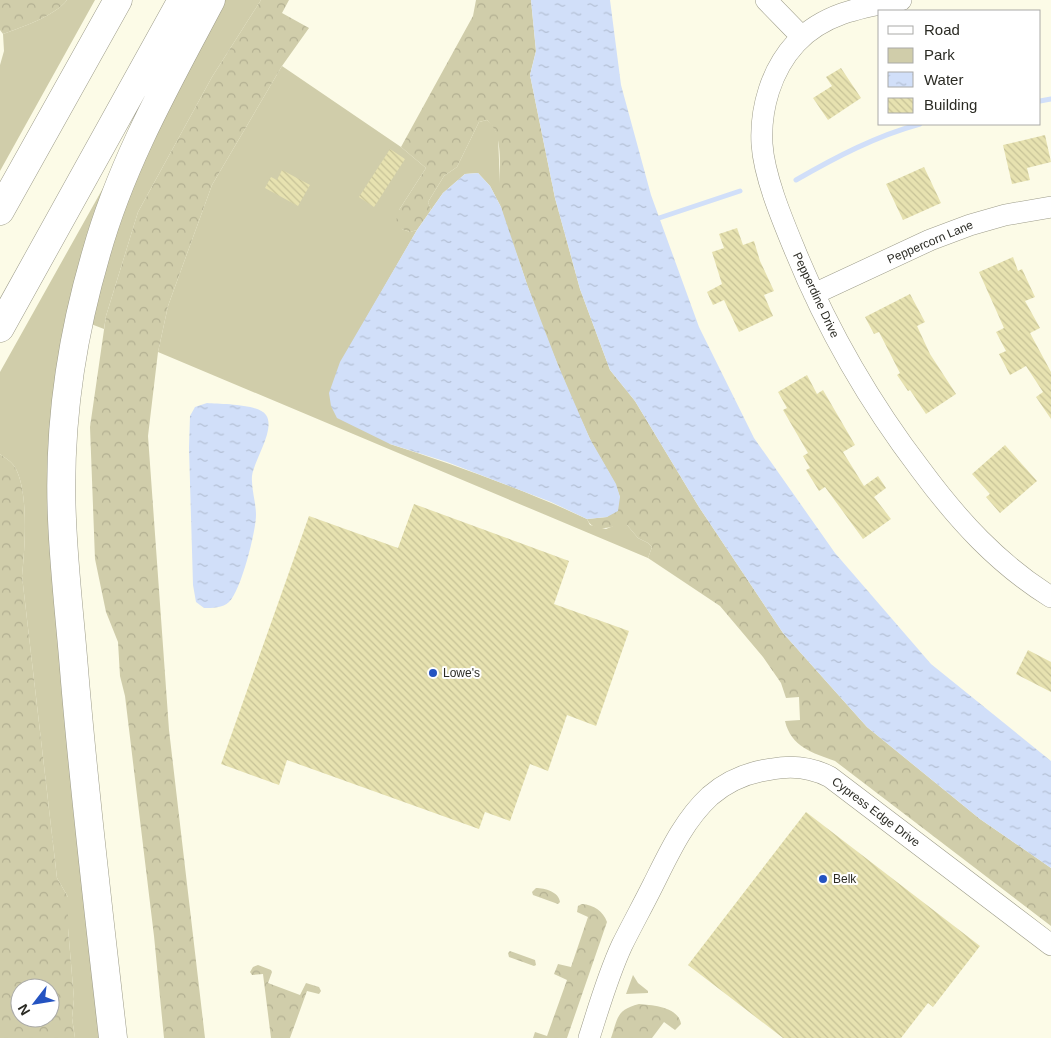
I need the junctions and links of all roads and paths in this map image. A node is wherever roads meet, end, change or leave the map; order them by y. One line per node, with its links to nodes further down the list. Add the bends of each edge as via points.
1 (118, 0): 8 (highway)
2 (182, 0): 10 (highway)
3 (211, 0): 13 (highway, via 145,125 120,182 96,251 82,307 65,426 61,487 65,569 81,752)
4 (766, 0): 6 (street)
5 (901, 0): 6 (street, Pepperdine Drive, via 844,12)
6 (802, 37): 9 (street, Pepperdine Drive, via 783,60 771,85 762,122 762,146 787,232)
7 (1051, 207): 9 (street, Peppercorn Lane, via 970,224)
8 (0, 211)
9 (814, 294): 11 (street, Pepperdine Drive, via 871,399 941,496 994,554)
10 (0, 328)
11 (1051, 597)
12 (1051, 945): 14 (street, Cypress Edge Drive, via 830,777 806,768 767,769 737,778 719,789 694,813 681,832 621,947)
13 (113, 1038)
14 (589, 1038)

